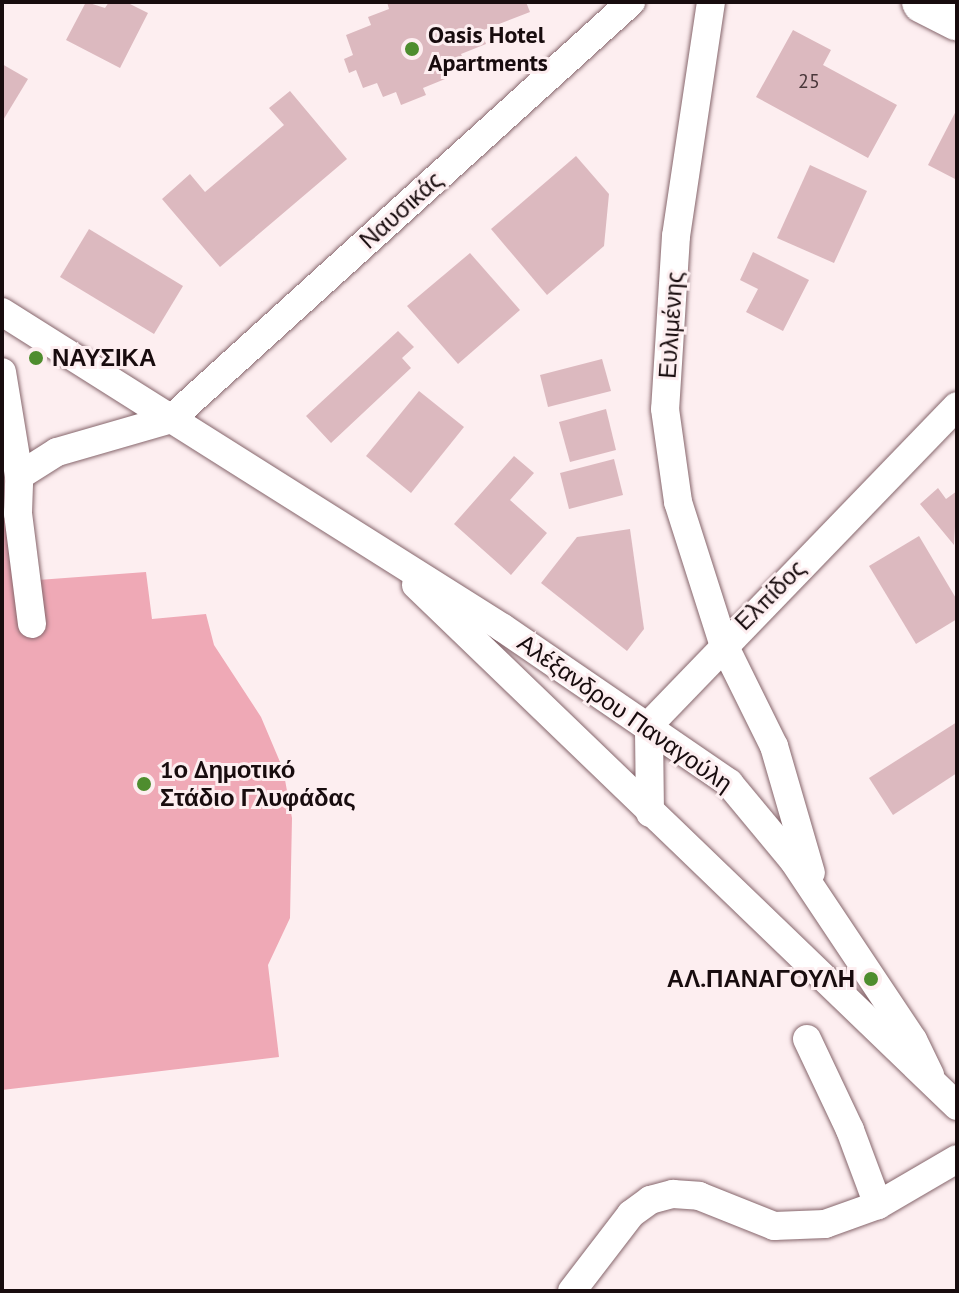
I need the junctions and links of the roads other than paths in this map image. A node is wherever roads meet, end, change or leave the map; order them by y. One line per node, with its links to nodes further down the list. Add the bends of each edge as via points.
1 (631, 2): 8 (street, Ναυσικάς)
2 (711, 2): 12 (street, Ευλιμένης, via 676,236 665,409 678,502)
3 (923, 2): 4 (highway)
4 (957, 19)
5 (2, 312): 8 (street, Αλέξανδρου Παναγούλη)
6 (2, 372): 9 (street)
7 (957, 406): 12 (street, Ελπίδος)
8 (171, 419): 9 (street, via 57,452); 10 (street, Αλέξανδρου Παναγούλη)
9 (19, 476): 11 (street, via 18,513)
10 (385, 553): 13 (street, Αλέξανδρου Παναγούλη); 14 (street, Αλέξανδρου Παναγούλη)
11 (32, 624)
12 (723, 643): 13 (street, Ελπίδος); 15 (street, Ευλιμένης, via 774,746)
13 (649, 725): 14 (street); 15 (street, Αλέξανδρου Παναγούλη, via 746,798)
14 (650, 813): 17 (street, Αλέξανδρου Παναγούλη)
15 (818, 899): 17 (street, Αλέξανδρου Παναγούλη, via 913,1040)
16 (807, 1039): 20 (street)
17 (930, 1075): 18 (street, Αλέξανδρου Παναγούλη)
18 (957, 1106)
19 (957, 1159): 20 (street)
20 (878, 1205): 21 (street, via 825,1224 785,1227 699,1196 673,1194 650,1200 631,1214)
21 (572, 1291)

